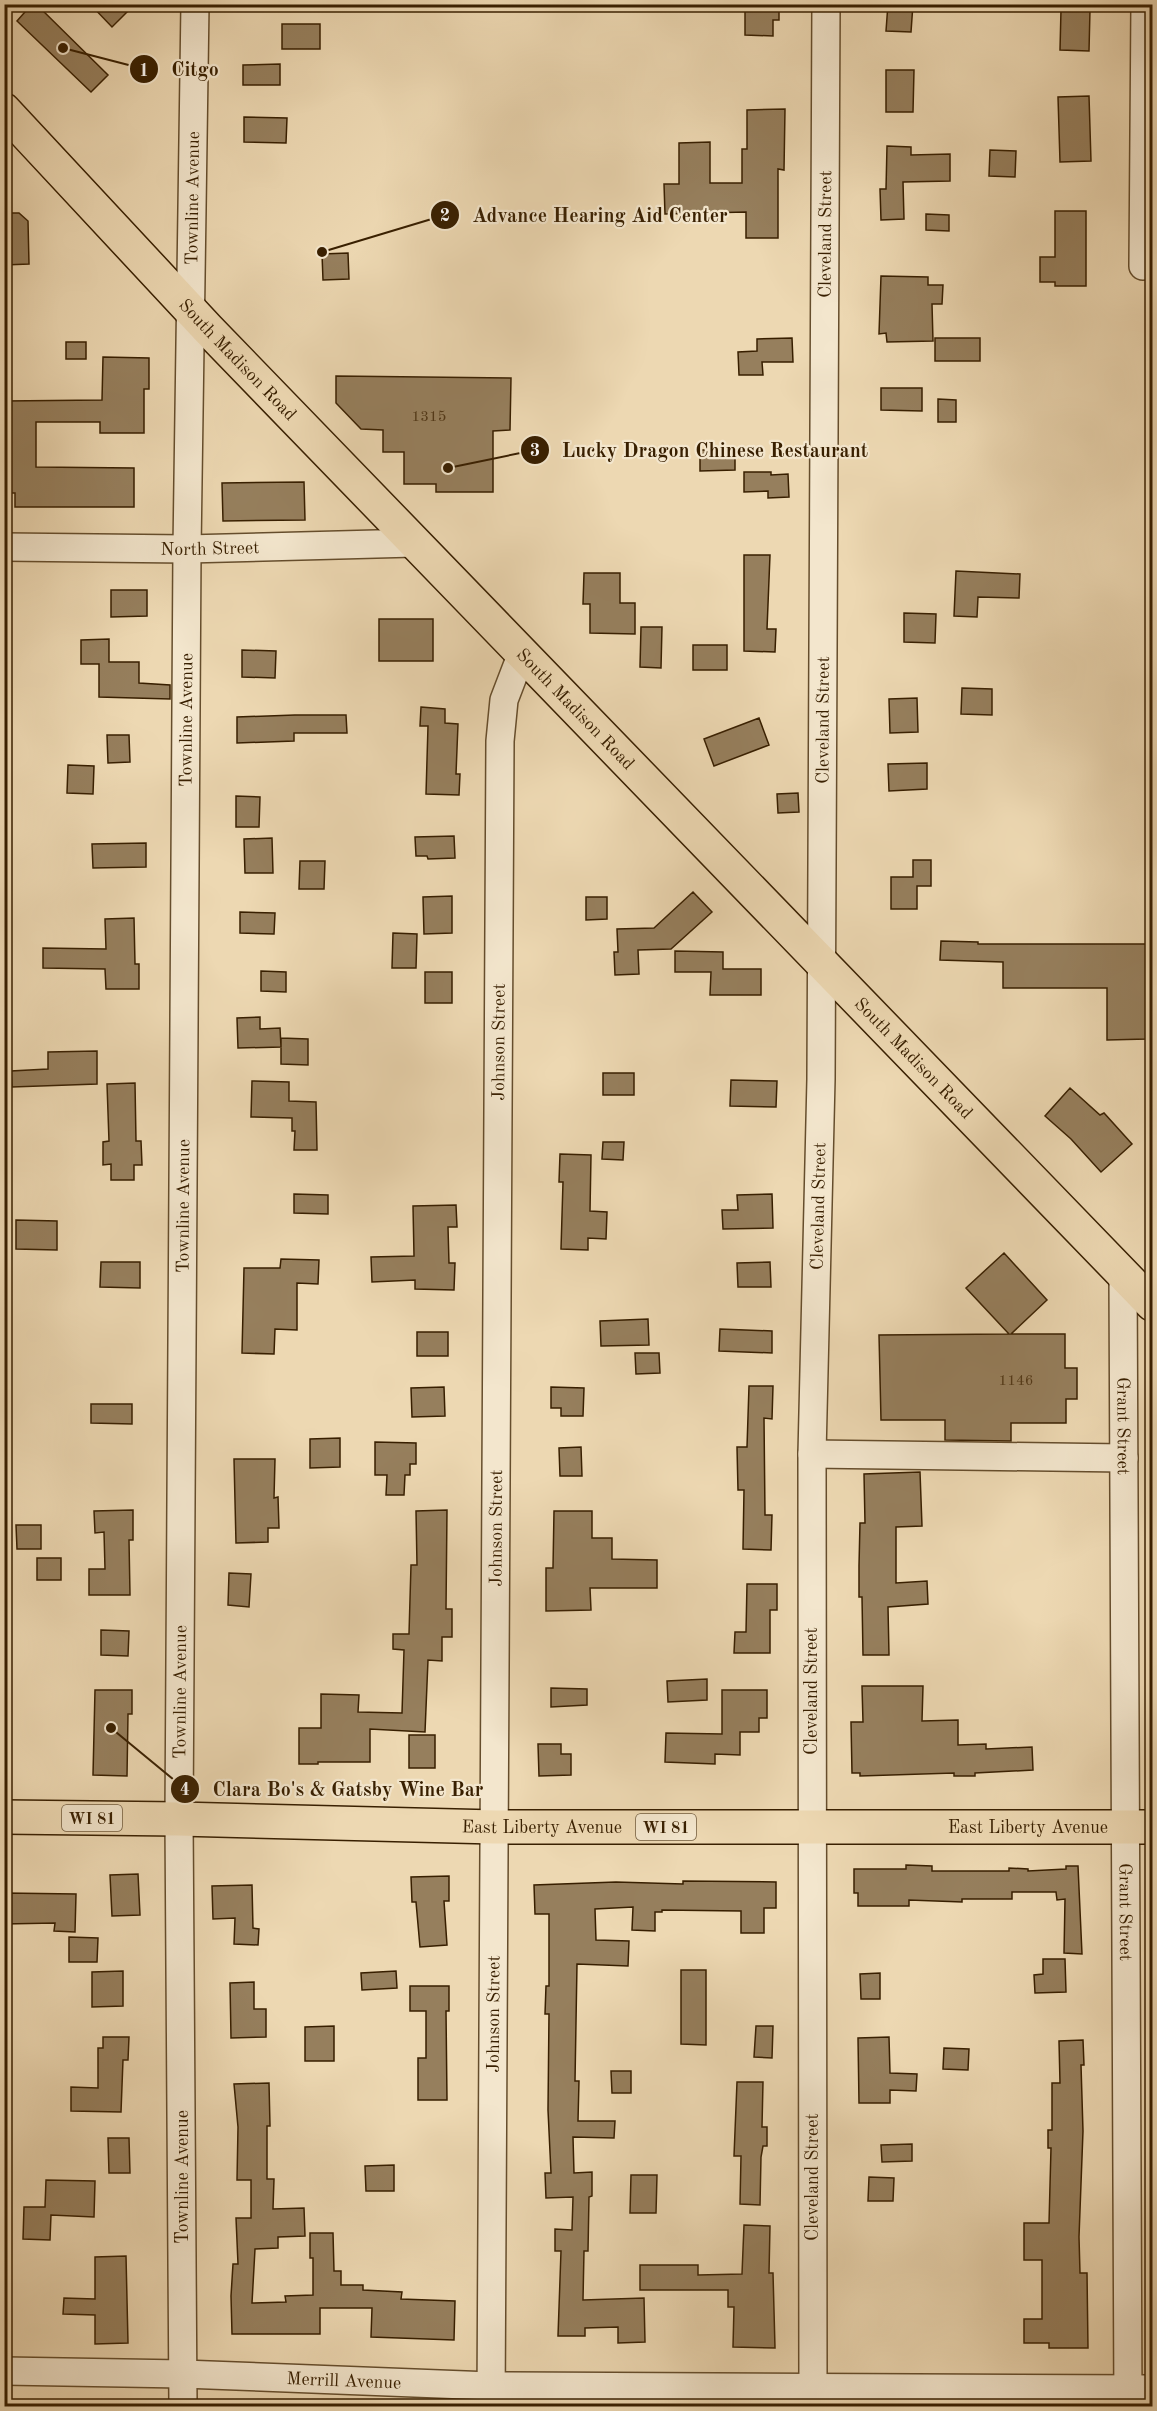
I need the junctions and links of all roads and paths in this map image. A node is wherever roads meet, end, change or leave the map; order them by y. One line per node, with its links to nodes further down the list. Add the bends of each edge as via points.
1 (195, 4): 6 (street, Townline Avenue)
2 (826, 4): 11 (street, Cleveland Street)
3 (1145, 4): 5 (street)
4 (4, 110): 6 (main road, South Madison Road)
5 (1143, 266)
6 (191, 309): 7 (main road, South Madison Road); 9 (street, Townline Avenue)
7 (414, 543): 9 (street, North Street); 10 (main road, South Madison Road)
8 (4, 547): 9 (street, North Street)
9 (187, 549): 17 (street, Townline Avenue)
10 (522, 653): 11 (main road, South Madison Road); 18 (street, Johnson Street, via 504,700 500,741)
11 (821, 961): 12 (main road, South Madison Road); 14 (street, Cleveland Street)
12 (1123, 1274): 13 (main road, South Madison Road); 15 (street, Grant Street)
13 (1152, 1304)
14 (812, 1454): 15 (street); 20 (street, Cleveland Street)
15 (1124, 1458): 19 (street, Grant Street)
16 (4, 1817): 17 (main road, East Liberty Avenue / WI 81)
17 (179, 1819): 18 (main road, East Liberty Avenue / WI 81); 22 (street, Townline Avenue)
18 (495, 1827): 20 (main road, East Liberty Avenue / WI 81); 24 (street, Johnson Street)
19 (1139, 1827): 20 (main road, East Liberty Avenue / WI 81); 23 (street, Grant Street)
20 (811, 1828): 25 (street, Cleveland Street)
21 (4, 2371): 22 (street, Merrill Avenue)
22 (183, 2374): 24 (street, Merrill Avenue); 26 (street, Townline Avenue)
23 (1136, 2395): 25 (street, Merrill Avenue)
24 (491, 2396): 25 (street, Merrill Avenue)
25 (813, 2397)
26 (183, 2406)

